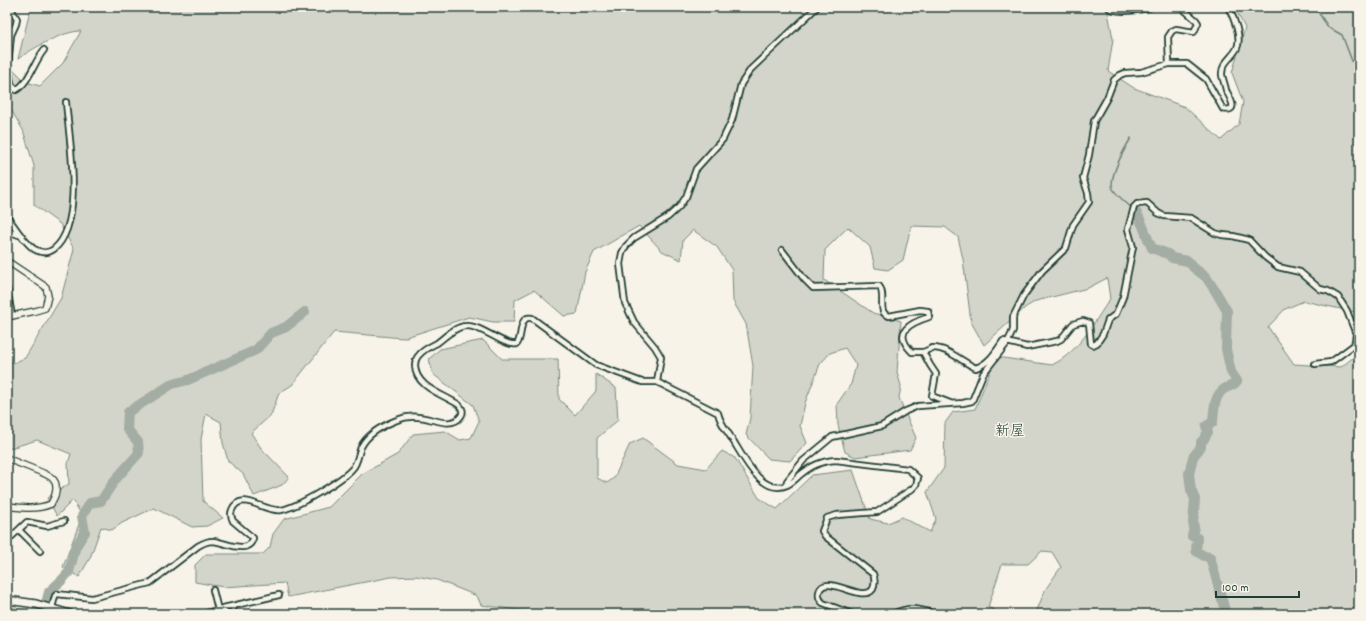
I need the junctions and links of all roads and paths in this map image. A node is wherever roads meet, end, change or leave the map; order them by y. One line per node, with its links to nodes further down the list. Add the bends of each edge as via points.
1 (10, 7): 7 (street, via 17,19 11,35 8,66 11,84 16,90 26,82)
2 (817, 7): 22 (street, via 744,78 732,120 723,139 696,169 686,197 679,207 634,238 622,252 620,264 625,303 634,322 656,347 661,357)
3 (1108, 7): 4 (street, via 1120,11)
4 (1151, 7)
5 (1181, 7): 8 (street, via 1198,23 1194,32 1176,29 1170,34)
6 (1228, 7): 8 (street, via 1239,41 1222,73 1226,90 1232,100 1231,108 1224,108 1206,79 1193,68 1187,64)
7 (44, 50)
8 (1168, 64): 19 (street, via 1142,72 1125,73 1114,80 1108,98 1094,121 1089,155 1082,178 1089,202 1073,225 1066,248 1042,271 1024,295 1013,317 1013,330)
9 (66, 102): 14 (street, via 73,156 72,205 66,233 58,246 50,252 43,253 35,250)
10 (8, 138): 11 (street)
11 (7, 167)
12 (7, 216): 14 (street)
13 (7, 231): 14 (street)
14 (22, 236)
15 (782, 250): 20 (street, via 813,288 879,286 883,294 882,310 886,315 928,311 929,317 909,324 903,335 906,346 912,352)
16 (7, 261): 18 (street, via 46,286 48,296 45,308)
17 (7, 288): 18 (street)
18 (10, 316)
19 (1007, 343): 20 (street, via 1003,341 989,361 976,368 945,350 932,348); 21 (street, via 1027,347 1057,341 1073,324 1083,321 1089,323 1091,344 1097,344 1108,320 1116,314 1123,296 1133,247 1128,229 1134,207 1137,204 1148,203 1164,216 1191,218 1215,233 1249,240 1278,267 1300,272 1320,289 1338,297 1347,311 1356,334 1356,341 1331,362); 23 (street, via 983,374 972,400)
20 (923, 352): 23 (street, via 936,374 932,396)
21 (1316, 364)
22 (657, 382): 25 (street, via 718,412 720,422 754,473 769,484); 35 (street, via 642,382 596,365 529,317 523,321 519,342 513,345 471,326 461,327 420,354 415,362 421,380 462,408 462,415 459,418 446,422 408,417 380,428 364,442 351,470 325,489 292,507 272,510 244,500 238,503 232,510 231,519 253,538 248,546 206,542 150,583 92,598 57,594)
23 (952, 403): 25 (street, via 918,406 882,426 832,437 803,461)
24 (7, 458): 26 (street, via 54,479 56,492 51,504 40,508)
25 (786, 485): 43 (street, via 811,466 836,460 908,469 918,478 912,489 878,512 837,515 827,518 823,526 825,536 874,574 874,586 867,593 860,594 828,584 820,590 819,599)
26 (7, 506)
27 (64, 521): 28 (street, via 47,526 27,522)
28 (19, 530): 29 (street); 30 (street)
29 (7, 539)
30 (40, 551)
31 (213, 590): 36 (street)
32 (279, 595): 34 (street)
33 (8, 598): 35 (highway)
34 (232, 606): 36 (street); 42 (street, via 234,613)
35 (50, 608): 39 (highway)
36 (221, 609): 40 (street); 41 (street)
37 (7, 610): 38 (street)
38 (21, 614)
39 (70, 614)
40 (203, 614)
41 (225, 614)
42 (229, 614)
43 (852, 614)
44 (892, 614): 45 (street, via 910,608)
45 (936, 614)

